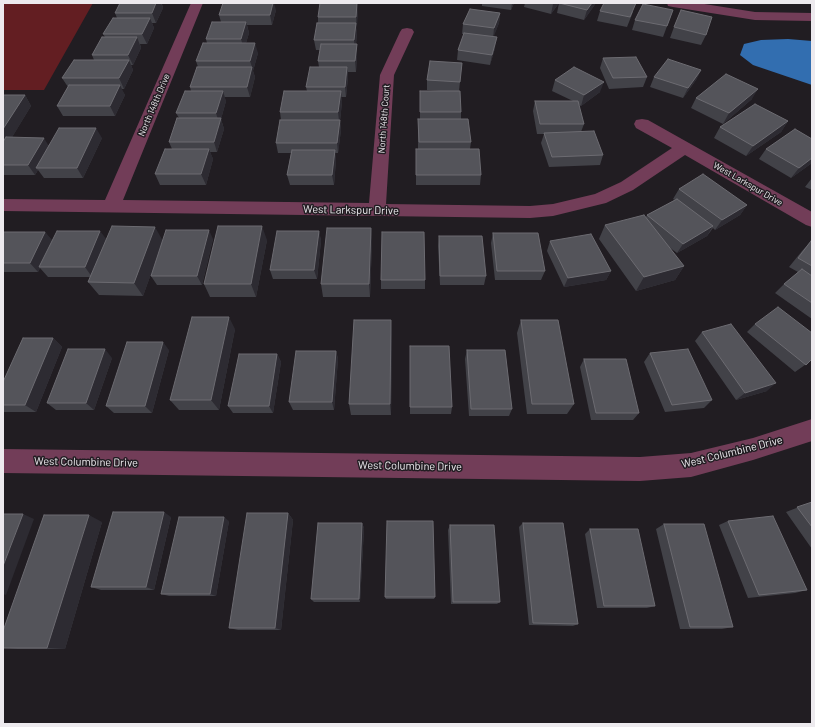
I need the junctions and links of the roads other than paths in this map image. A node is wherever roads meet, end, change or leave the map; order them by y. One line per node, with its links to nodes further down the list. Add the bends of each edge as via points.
1 (197, 3): 10 (street, North 148th Drive)
2 (673, 3): 4 (street)
3 (750, 3): 4 (street)
4 (755, 16): 5 (street)
5 (812, 17)
6 (407, 32): 11 (street, North 148th Court, via 387,76)
7 (642, 124): 8 (street, West Larkspur Drive)
8 (684, 148): 11 (street, West Larkspur Drive, via 627,186 600,200 571,206 530,212); 12 (street, West Larkspur Drive)
9 (3, 205): 10 (street, West Larkspur Drive)
10 (111, 207): 11 (street, West Larkspur Drive)
11 (376, 210)
12 (812, 220)
13 (812, 430): 14 (street, West Columbine Drive, via 754,449 691,465 640,469)
14 (3, 460)

